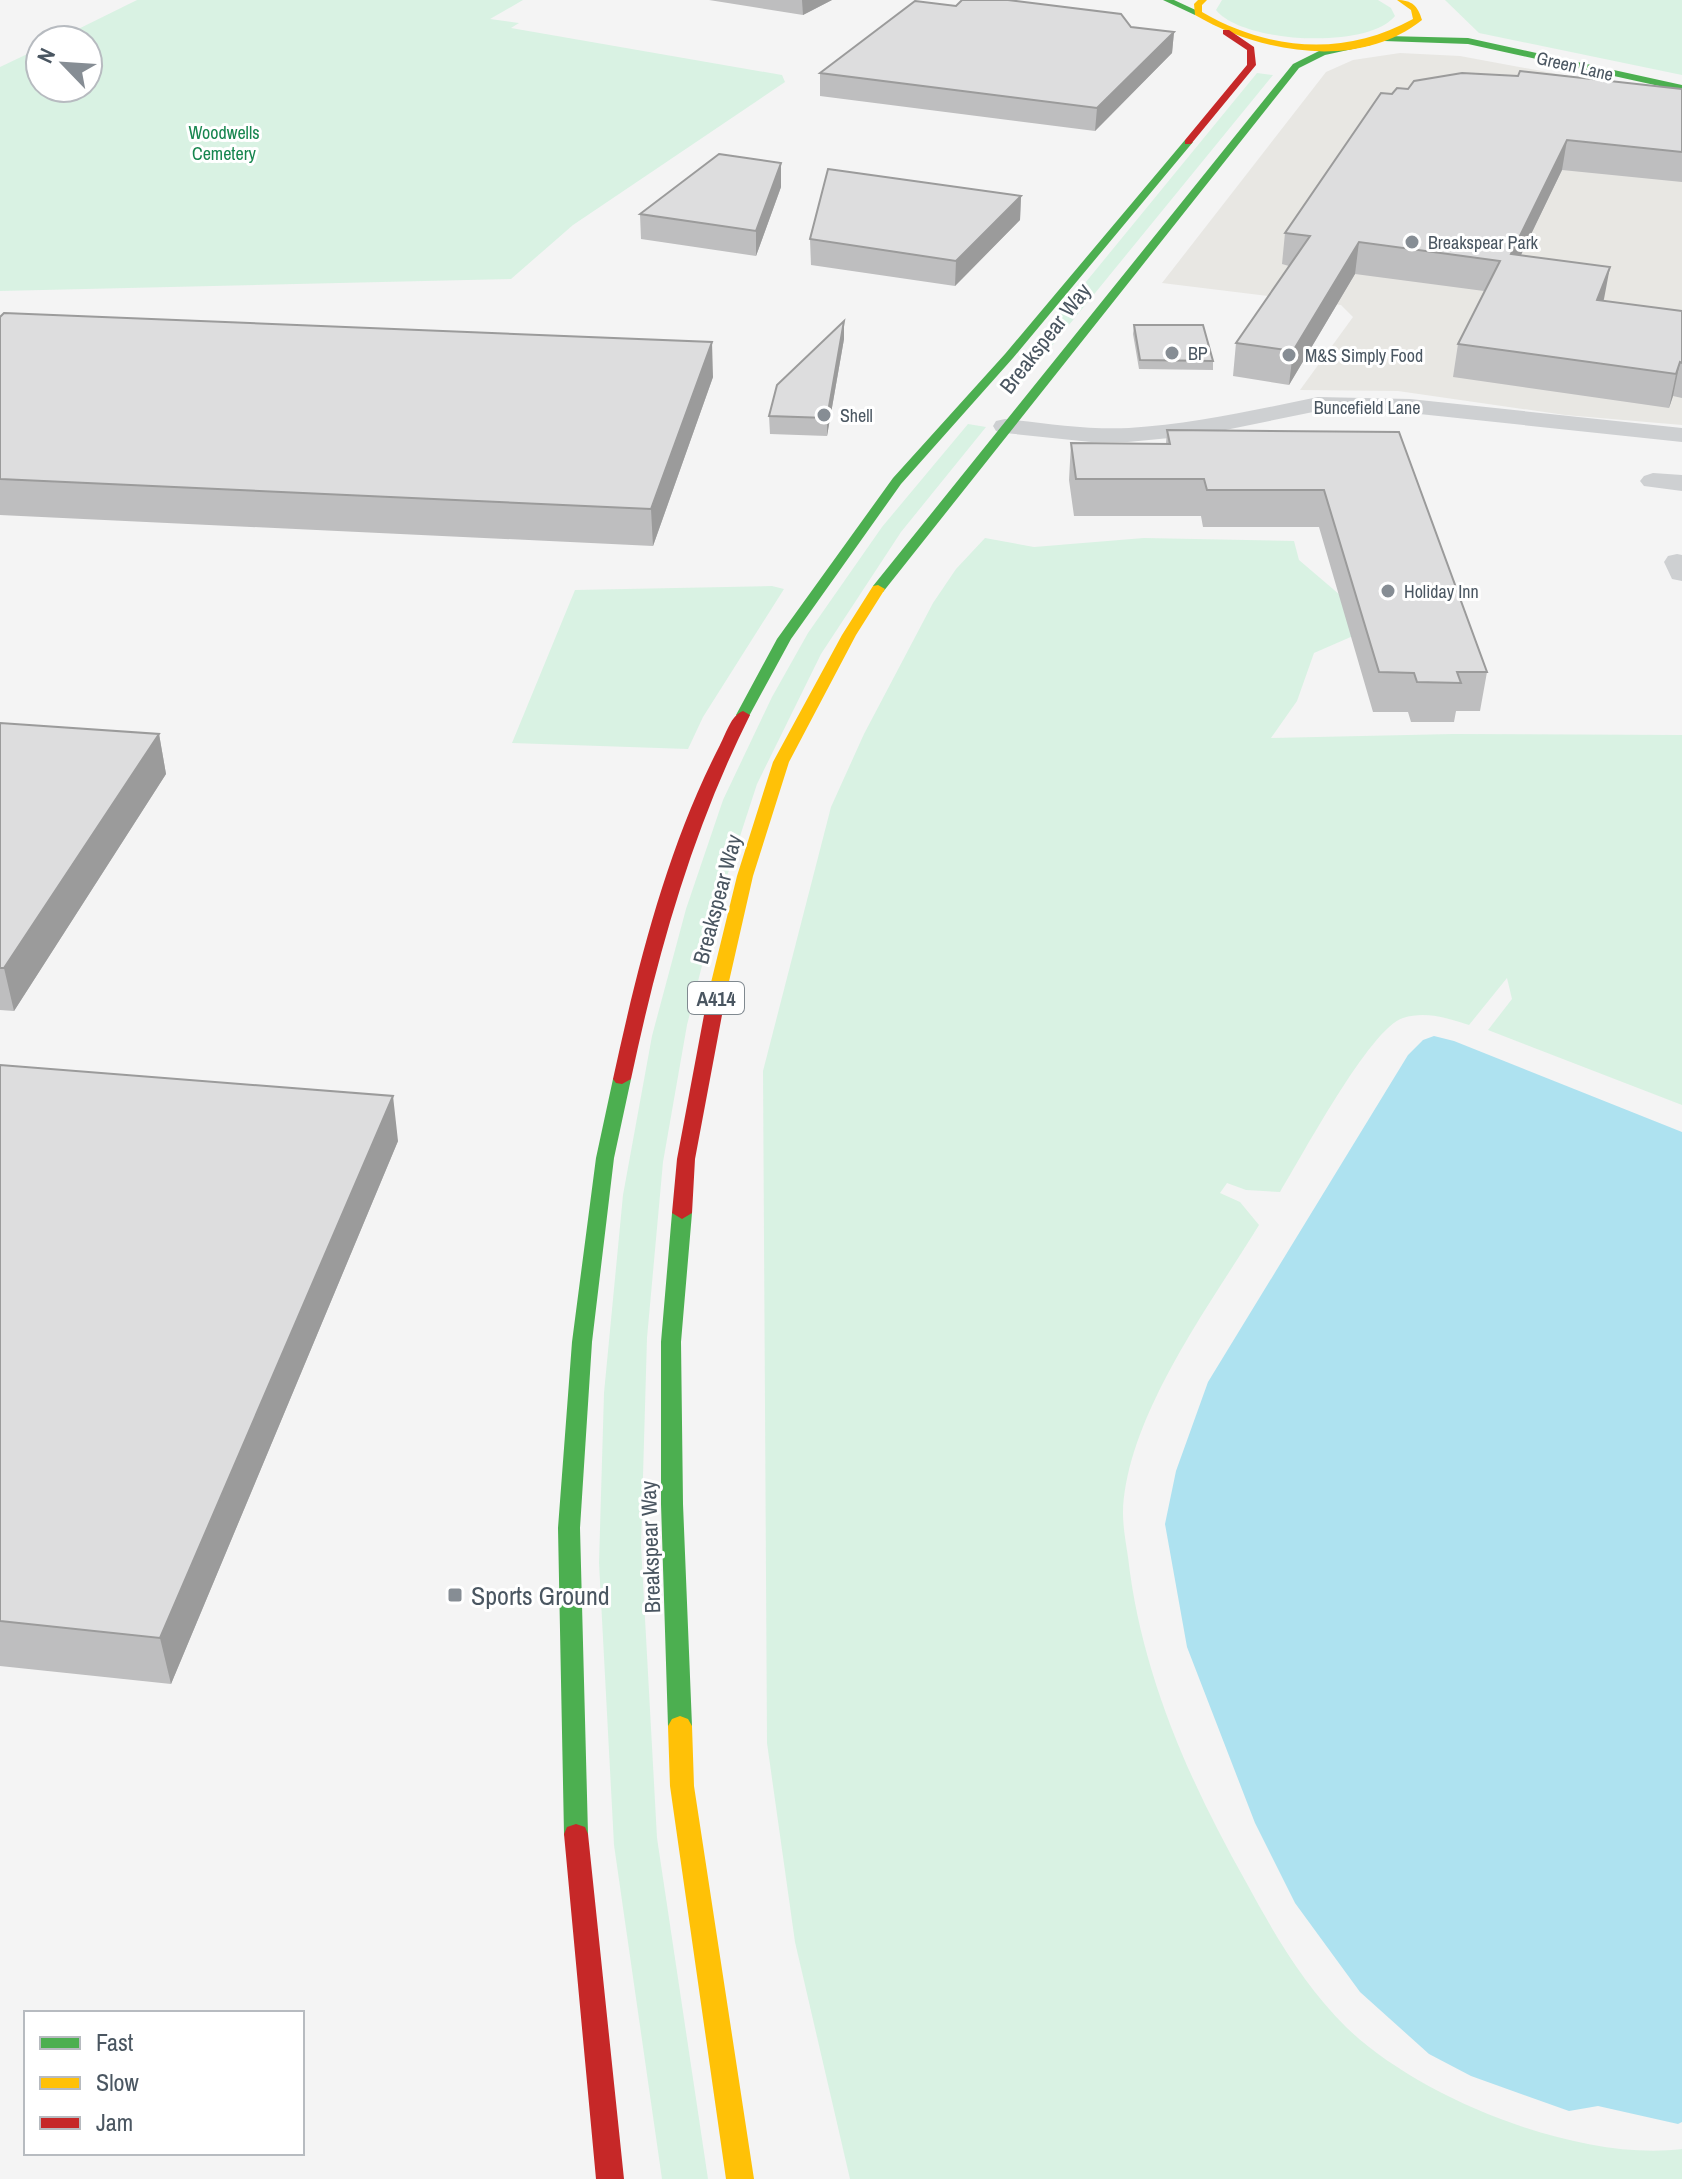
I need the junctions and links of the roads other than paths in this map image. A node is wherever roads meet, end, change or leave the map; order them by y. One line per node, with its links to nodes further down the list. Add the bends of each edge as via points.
1 (1167, 0): 3 (main road)
2 (1408, 5): 5 (main road, via 1418,20 1409,31); 6 (main road, Green Lane)
3 (1200, 7): 4 (main road, via 1207,23)
4 (1226, 32): 5 (main road, via 1278,43); 12 (main road, Breakspear Way, via 1251,49 1252,65 1009,356 897,481 812,599 719,758 672,879 637,1006 605,1158 582,1342 569,1528 574,1812)
5 (1377, 41): 6 (main road, Green Lane); 8 (main road, Breakspear Way / A414, via 1322,53 1296,66)
6 (1468, 41): 7 (main road, Green Lane)
7 (1682, 88)
8 (1005, 426): 9 (street, Buncefield Lane, via 1128,435 1201,428 1318,404 1360,404); 13 (main road, Breakspear Way / A414, via 881,584 781,762 745,876 686,1159 671,1342 682,1786)
9 (1682, 435)
10 (1653, 481): 11 (street)
11 (1682, 483)
12 (610, 2179)
13 (740, 2179)

